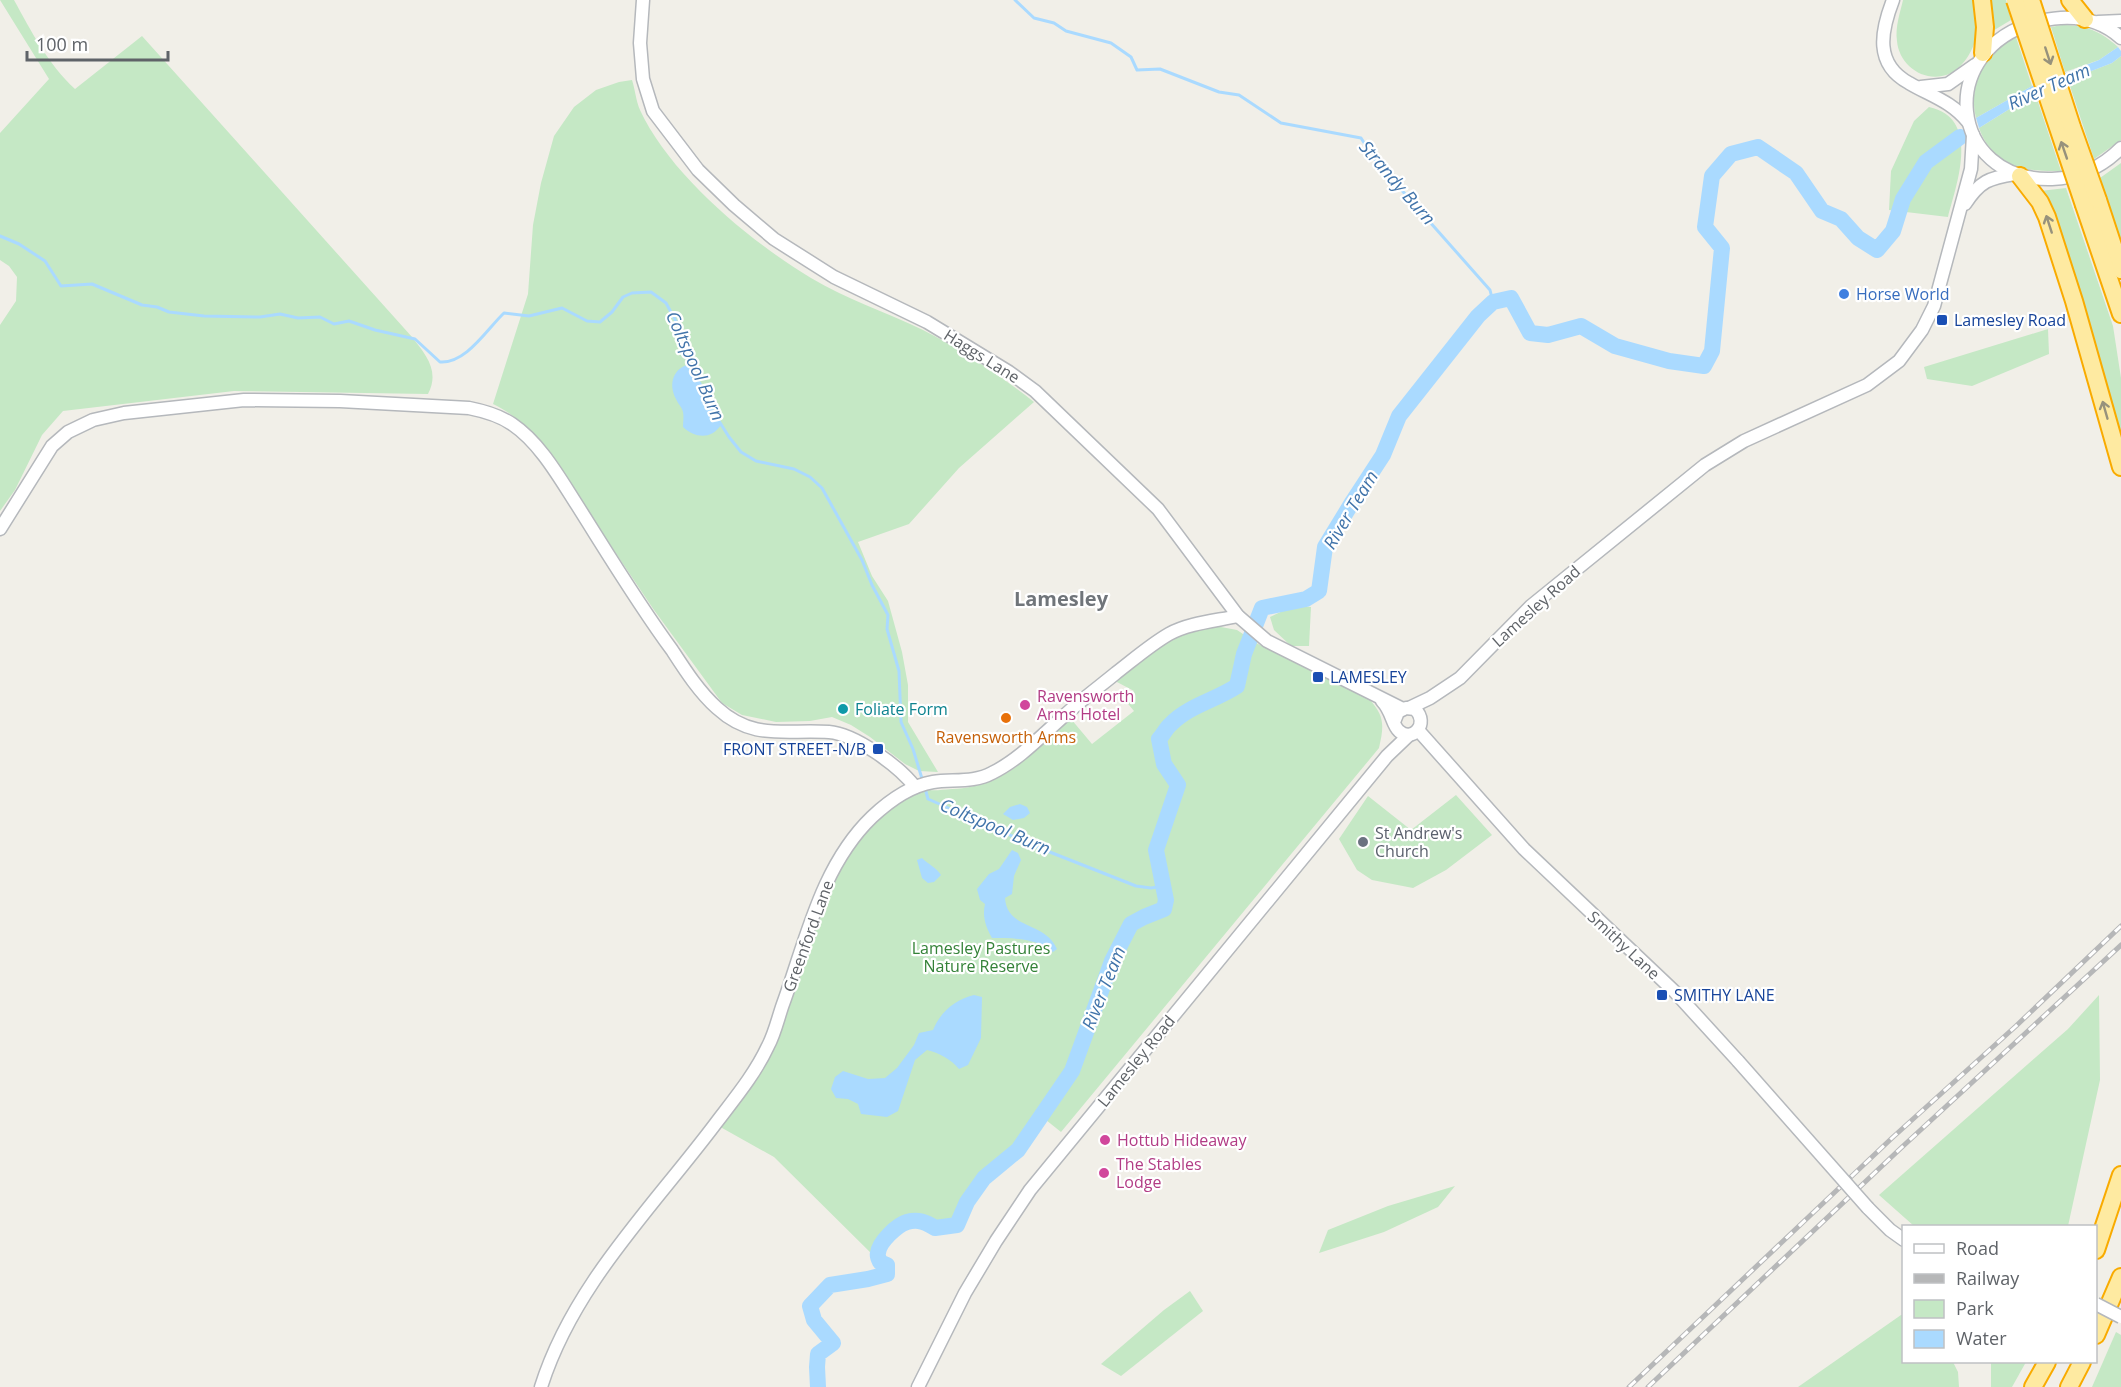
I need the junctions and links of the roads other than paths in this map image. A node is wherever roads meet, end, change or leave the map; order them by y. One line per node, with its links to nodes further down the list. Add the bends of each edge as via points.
1 (643, 0): 22 (street, Haggs Lane, via 640,43 649,100 653,111 698,170 774,239 834,277 927,322 1035,391 1158,509)
2 (1893, 0): 11 (street, via 1883,30 1884,52 1896,73)
3 (1982, 0): 10 (highway, via 1985,27)
4 (2016, 0): 16 (highway, one-way to 4, bridge)
5 (2031, 0): 16 (highway, one-way to 16, bridge, via 2072,127)
6 (2070, 0): 7 (highway)
7 (2091, 21): 8 (street); 9 (street); 10 (street, via 2060,18 2028,24 2002,37)
8 (2121, 21)
9 (2121, 38)
10 (1979, 59): 11 (street, via 1948,84); 12 (street, via 1966,99)
11 (1920, 87): 12 (street, via 1948,102)
12 (1968, 122): 13 (street)
13 (1973, 135): 15 (street, via 1992,159); 17 (street, Lamesley Road, via 1972,160)
14 (2121, 148): 15 (street, via 2081,174 2049,179)
15 (2018, 175): 17 (street, Lamesley Road, via 1992,178 1981,184); 20 (highway, one-way to 15, via 2047,217)
16 (2091, 202): 18 (highway); 19 (highway)
17 (1959, 216): 23 (street, Lamesley Road, via 1929,318 1915,342 1894,365 1861,388 1759,433 1705,465 1542,596 1468,671)
18 (2121, 270)
19 (2121, 314)
20 (2121, 466)
21 (0, 529): 30 (street, via 52,446 68,432 93,420 244,400 352,401 487,412 511,424 533,443 658,631 716,707 732,720 755,730 831,732 863,744 907,776)
22 (1240, 618): 24 (street, Haggs Lane, via 1267,641); 30 (street, Greenford Lane, via 1170,633 990,775)
23 (1437, 694): 25 (street, Lamesley Road); 26 (street, Lamesley Road)
24 (1377, 697): 25 (street, Haggs Lane); 27 (street, Haggs Lane, via 1388,708)
25 (1406, 708): 26 (street); 27 (street, via 1396,714)
26 (1420, 716): 28 (street, via 1421,724)
27 (1395, 724): 28 (street, via 1402,734); 29 (street, Lamesley Road)
28 (1414, 732): 29 (street, Lamesley Road); 32 (street, Smithy Lane, bridge, via 1524,849 1675,992 1868,1209)
29 (1387, 756): 41 (street, Lamesley Road, via 1030,1190 965,1293)
30 (915, 787): 40 (street, Greenford Lane, via 871,818 840,858 825,886 769,1044 750,1078 596,1279 572,1317)
31 (2121, 1175): 33 (highway)
32 (1902, 1238)
33 (2097, 1247)
34 (2121, 1276): 37 (highway)
35 (2097, 1305): 36 (street, bridge)
36 (2121, 1317)
37 (2097, 1333)
38 (2046, 1363): 42 (highway)
39 (2081, 1363): 43 (highway)
40 (541, 1387)
41 (918, 1387)
42 (2033, 1387)
43 (2069, 1387)

